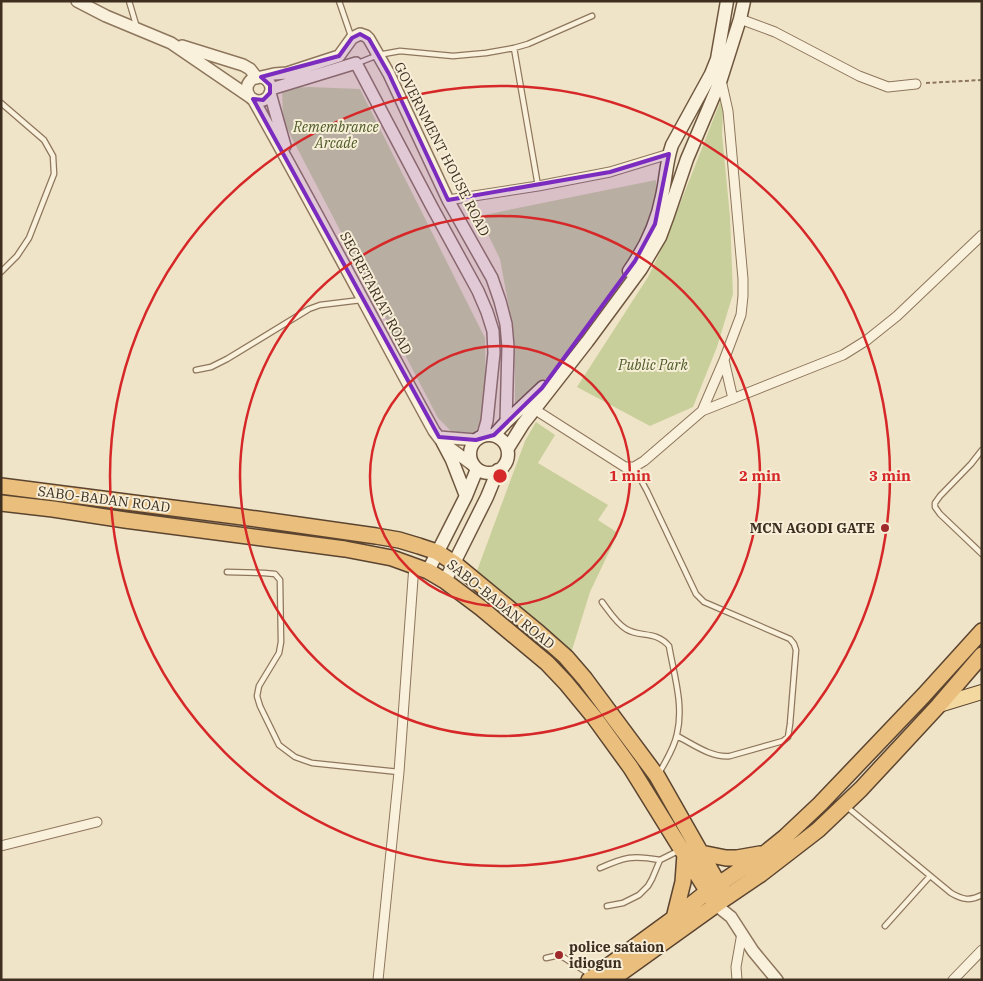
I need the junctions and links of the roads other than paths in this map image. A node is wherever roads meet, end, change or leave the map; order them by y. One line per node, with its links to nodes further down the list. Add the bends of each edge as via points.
1 (77, 1): 8 (street)
2 (129, 1): 8 (lane)
3 (339, 1): 9 (lane)
4 (727, 1): 20 (main road, via 717,59)
5 (744, 1): 7 (main road)
6 (592, 16): 11 (lane)
7 (740, 20): 15 (main road); 16 (street, via 775,32 859,76 888,87)
8 (138, 29): 10 (street)
9 (352, 38): 12 (street, GOVERNMENT HOUSE ROAD, via 360,34 366,36); 14 (street, via 339,56 287,73)
10 (171, 43): 14 (street, via 243,65); 18 (street)
11 (514, 48): 12 (lane, via 453,56 400,50); 22 (lane)
12 (378, 55): 13 (lane); 23 (street, GOVERNMENT HOUSE ROAD)
13 (356, 63): 17 (street); 33 (street, via 478,291 493,331 494,353)
14 (259, 78): 17 (street, via 268,82); 18 (street, via 248,84 247,91)
15 (721, 79): 27 (street, via 728,111 743,296 741,315); 30 (main road, via 687,159 660,237 641,269)
16 (916, 84)
17 (270, 91): 18 (street, via 263,100); 21 (street, SECRETARIAT ROAD)
18 (252, 98): 21 (street, SECRETARIAT ROAD)
19 (1, 103): 25 (lane, via 44,140 53,156 54,174 29,238)
20 (669, 154): 22 (street, via 610,172); 32 (main road, via 655,224 636,261 542,388)
21 (289, 162): 26 (street, SECRETARIAT ROAD)
22 (538, 186): 23 (street)
23 (448, 200): 32 (street, GOVERNMENT HOUSE ROAD, via 492,278 500,301 508,347)
24 (982, 235): 29 (street, via 897,316 867,340 843,355)
25 (1, 272)
26 (362, 300): 28 (lane, via 309,309 227,359); 34 (street, SECRETARIAT ROAD)
27 (724, 360): 29 (street); 31 (street)
28 (196, 370)
29 (733, 399): 31 (street)
30 (534, 409): 35 (main road); 38 (street, via 625,467)
31 (702, 411): 38 (street)
32 (506, 422): 33 (main road)
33 (484, 437): 34 (street); 35 (main road, via 500,438); 37 (main road, via 472,444 470,455)
34 (441, 440): 37 (street, SECRETARIAT ROAD); 41 (main road)
35 (508, 448): 39 (main road, via 508,458)
36 (982, 450): 46 (lane, via 935,503 940,514)
37 (475, 467): 39 (main road, via 487,473); 41 (main road)
38 (634, 467): 56 (lane, via 696,594 704,602 790,639 796,650 790,724 788,737 783,741 722,757)
39 (498, 470): 47 (main road)
40 (1, 486): 43 (highway, SABO-BADAN ROAD)
41 (466, 496): 45 (main road)
42 (1, 503): 44 (highway, SABO-BADAN ROAD)
43 (235, 516): 44 (highway); 45 (highway, SABO-BADAN ROAD, via 399,540)
44 (233, 533): 48 (highway, SABO-BADAN ROAD, via 345,549 392,558)
45 (437, 552): 47 (highway, SABO-BADAN ROAD); 48 (main road)
46 (982, 554)
47 (454, 563): 50 (main road); 58 (highway, SABO-BADAN ROAD, via 566,657)
48 (421, 568): 50 (highway, SABO-BADAN ROAD); 57 (street)
49 (227, 572): 57 (lane, via 264,572 275,574 280,580 279,653 259,686 257,696 279,745 294,757 312,763)
50 (446, 581): 61 (highway, SABO-BADAN ROAD, via 547,663 566,683 594,717)
51 (602, 602): 56 (lane, via 627,631 663,639 669,646 679,704)
52 (982, 632): 64 (highway, via 820,804)
53 (982, 655): 55 (highway)
54 (982, 692): 55 (main road)
55 (939, 705): 59 (highway)
56 (677, 736): 58 (lane)
57 (399, 772): 77 (street)
58 (657, 776): 61 (highway, SABO-BADAN ROAD)
59 (844, 804): 67 (lane); 68 (highway, via 804,842 761,874)
60 (97, 822): 62 (street)
61 (684, 845): 63 (highway, SABO-BADAN ROAD); 65 (lane); 68 (highway, SABO-BADAN ROAD); 71 (highway, via 683,882)
62 (1, 846)
63 (701, 853): 64 (highway, via 726,858); 68 (highway, SABO-BADAN ROAD)
64 (764, 854): 68 (highway)
65 (660, 860): 66 (lane, via 630,857); 70 (lane, via 648,886 639,895)
66 (600, 868)
67 (930, 876): 69 (lane, via 961,899); 72 (lane)
68 (717, 895): 71 (highway); 73 (street); 78 (highway)
69 (982, 895)
70 (607, 906)
71 (674, 918): 76 (highway)
72 (885, 926)
73 (742, 933): 79 (street); 80 (street)
74 (980, 953): 81 (street)
75 (546, 958): 76 (lane, via 563,957)
76 (591, 978)
77 (378, 980)
78 (611, 980)
79 (736, 980)
80 (777, 980)
81 (953, 980)

